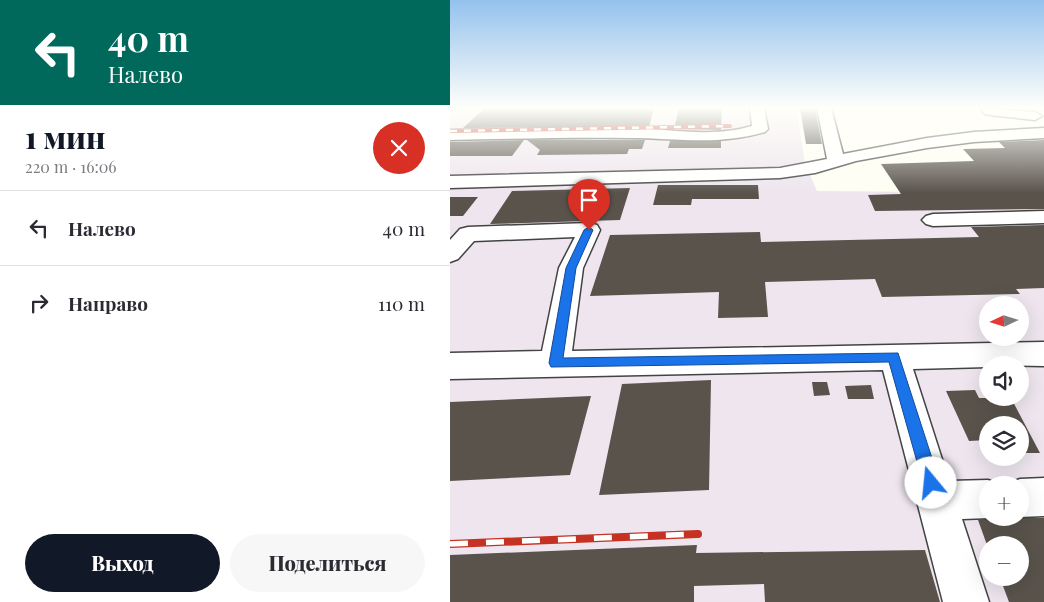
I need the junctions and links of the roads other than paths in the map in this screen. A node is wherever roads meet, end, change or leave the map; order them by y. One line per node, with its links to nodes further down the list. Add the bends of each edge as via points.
1 (830, 136): 3 (lane)
2 (990, 136): 3 (lane, via 927,143)
3 (836, 161): 4 (lane, via 780,173)
4 (450, 182)
5 (1044, 216): 6 (lane)
6 (933, 220)
7 (450, 254): 10 (lane, via 468,234 589,230 571,268)
8 (1044, 354): 9 (lane)
9 (894, 356): 10 (lane); 15 (lane)
10 (555, 363): 11 (lane)
11 (450, 366)
12 (1044, 497): 13 (lane)
13 (1029, 498)
14 (979, 499): 15 (lane)
15 (937, 501): 16 (lane)
16 (966, 602)

